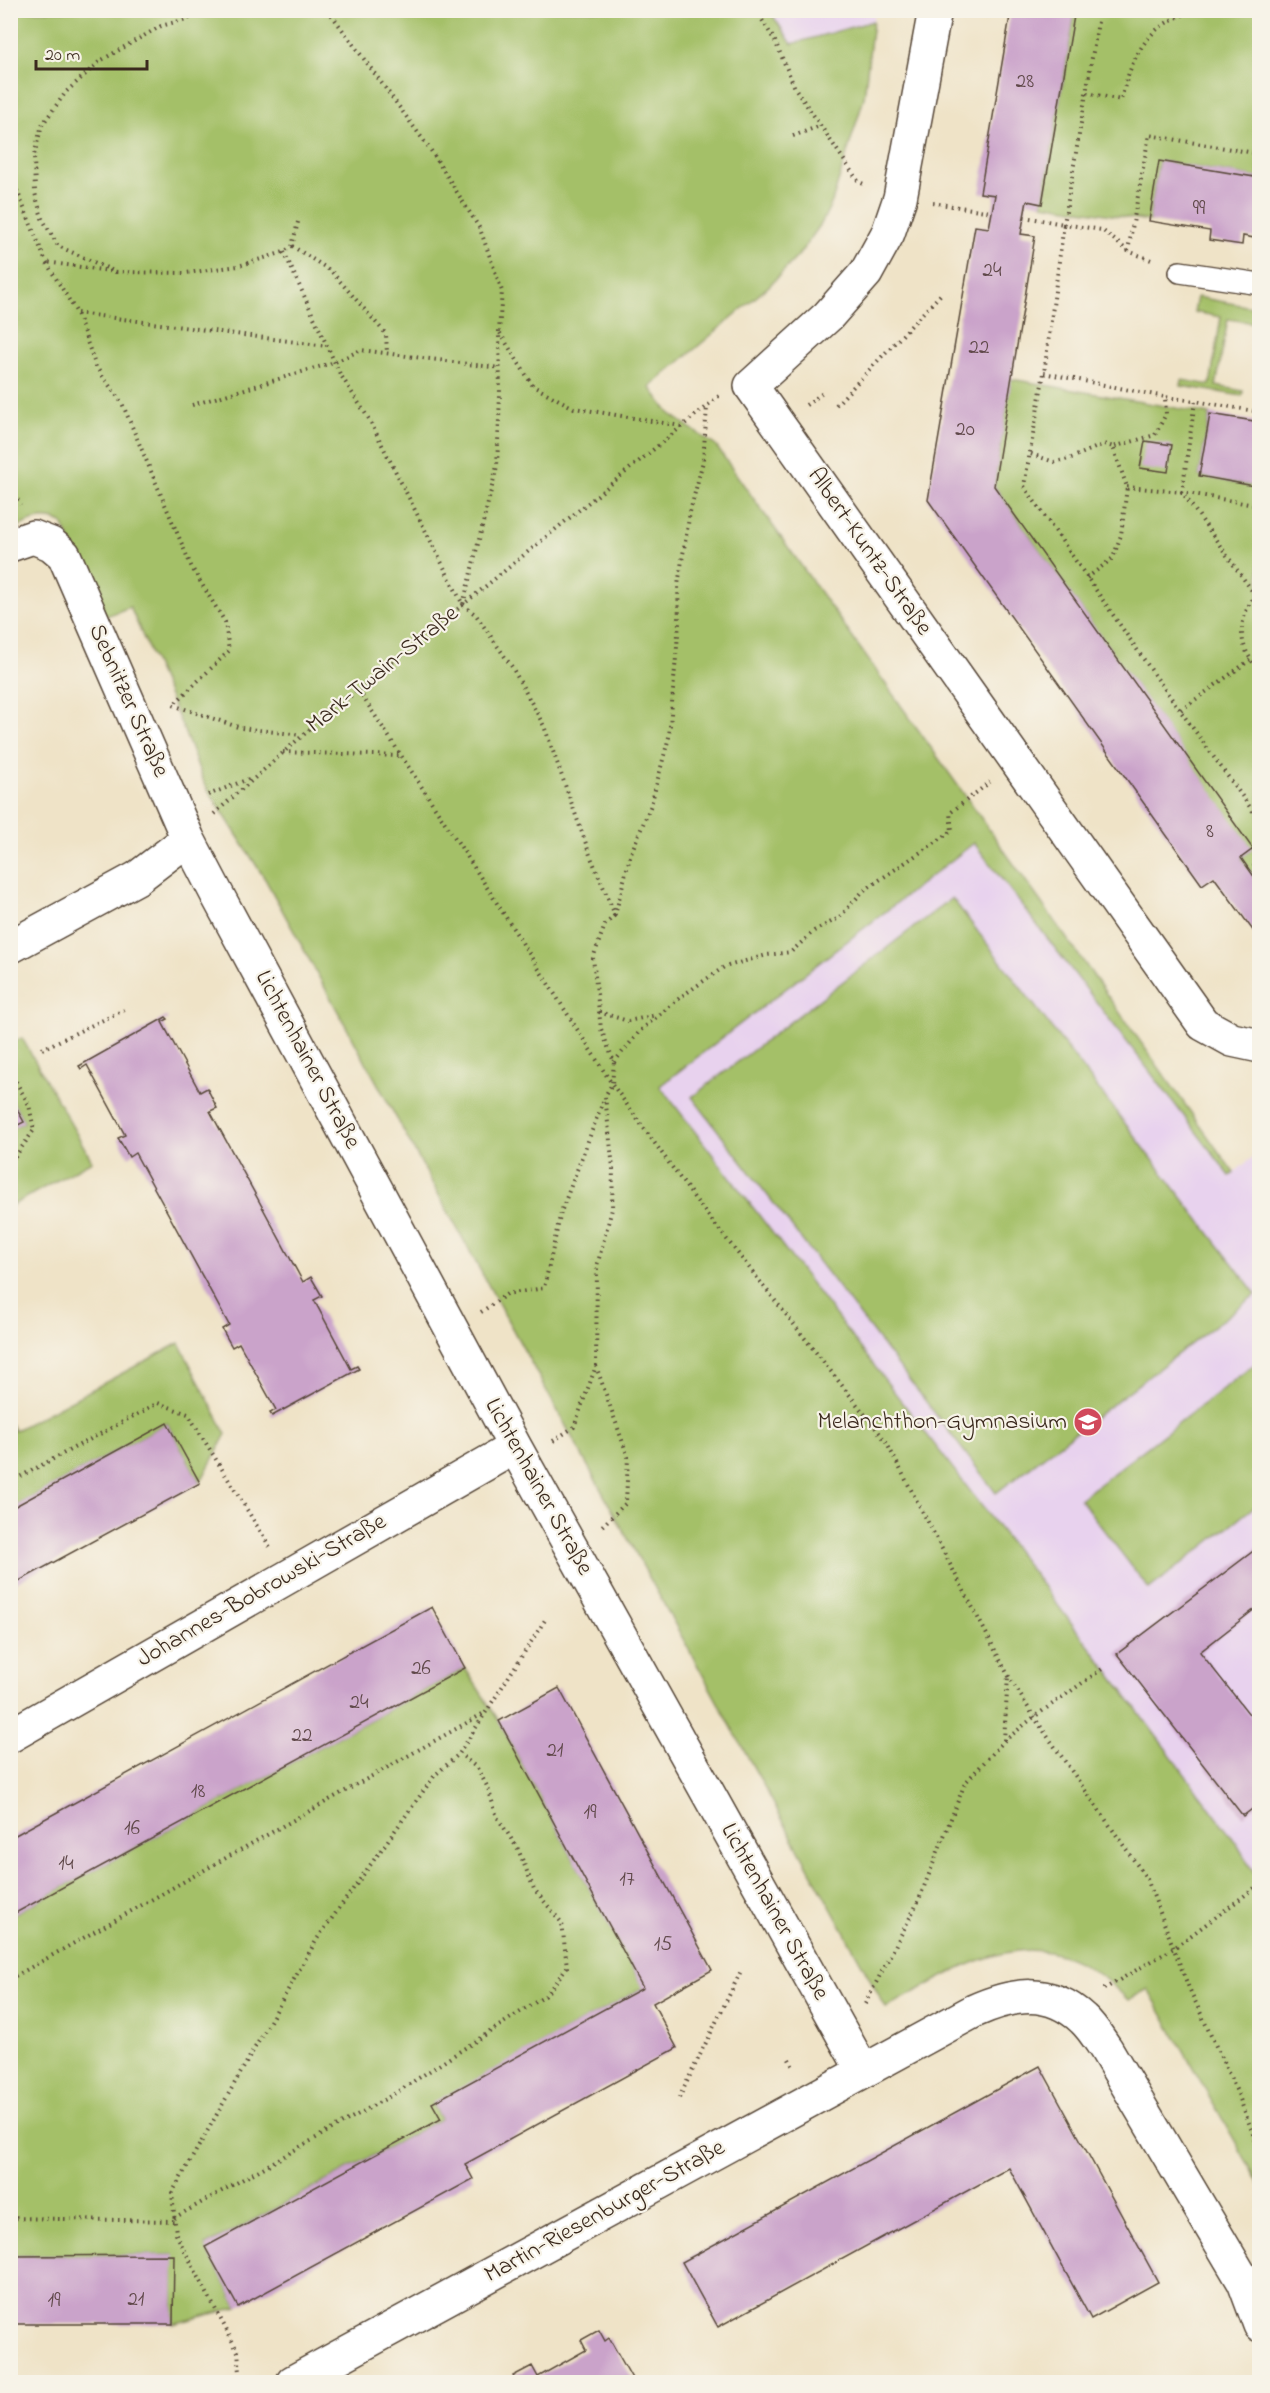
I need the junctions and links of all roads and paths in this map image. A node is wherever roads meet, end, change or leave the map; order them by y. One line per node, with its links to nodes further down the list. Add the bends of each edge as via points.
1 (219, 10): 21 (path, via 161,26 100,61 66,92 42,125 34,155 35,192 42,218 58,246)
2 (328, 10): 26 (path, via 430,149 480,229 502,291)
3 (756, 10): 8 (path, via 775,41 795,88)
4 (935, 10): 12 (street)
5 (1100, 10): 7 (path)
6 (1204, 10): 7 (path, via 1184,13 1147,39 1134,56 1121,100)
7 (1087, 93): 16 (path)
8 (820, 126): 9 (path); 12 (path, via 859,182)
9 (793, 136)
10 (1260, 154): 18 (path, via 1149,135)
11 (10, 184): 20 (path, via 14,183)
12 (900, 198): 13 (path); 32 (street, via 888,233 866,273 828,316)
13 (992, 212)
14 (298, 218): 17 (path)
15 (1024, 218): 16 (path)
16 (1064, 224): 18 (path, via 1102,230); 31 (path)
17 (292, 246): 19 (path); 28 (path, via 331,271 386,334)
18 (1128, 250): 22 (path)
19 (284, 252): 21 (path, via 238,266 196,271); 27 (path)
20 (46, 262): 21 (path); 25 (path)
21 (116, 272)
22 (1180, 272): 23 (lane)
23 (1260, 285)
24 (942, 293): 36 (path)
25 (77, 313): 27 (path); 54 (path, via 96,367 122,403 192,568 225,622 229,651 173,705 241,728)
26 (499, 331): 30 (path); 39 (path, via 533,386 574,408)
27 (327, 346): 29 (path)
28 (387, 353): 29 (path, via 361,350); 30 (path)
29 (334, 362): 35 (path); 49 (path, via 369,419)
30 (499, 368): 49 (path, via 497,466)
31 (1044, 373): 33 (path); 41 (path)
32 (751, 387): 37 (path, Mark-Twain-Straße, via 724,392); 68 (street, Albert-Kuntz-Straße, via 1203,1024 1232,1040)
33 (1166, 397): 34 (path); 40 (path, via 1166,414 1155,435)
34 (1195, 402): 38 (path); 43 (path)
35 (192, 405)
36 (836, 405)
37 (707, 407): 39 (path, Mark-Twain-Straße); 63 (path, via 703,461 678,585 679,623 669,737)
38 (1260, 412)
39 (682, 426): 49 (path, Mark-Twain-Straße)
40 (1113, 447): 41 (path, via 1104,444 1054,462); 42 (path)
41 (1030, 454): 46 (path, via 1024,486)
42 (1127, 487): 43 (path); 46 (path, via 1121,535 1113,558)
43 (1182, 492): 44 (path); 48 (path)
44 (1260, 506)
45 (10, 545): 59 (street, Sebnitzer Straße, via 33,537 64,555)
46 (1087, 578): 53 (path)
47 (1260, 590): 48 (path)
48 (1255, 595): 50 (path, via 1244,612 1242,629 1243,645)
49 (463, 605): 52 (path, Mark-Twain-Straße); 63 (path, via 476,615 512,667 544,726)
50 (1250, 660): 51 (path); 53 (path)
51 (1260, 670)
52 (359, 691): 54 (path, Mark-Twain-Straße); 56 (path)
53 (1181, 710): 58 (path)
54 (302, 736): 55 (path, Mark-Twain-Straße)
55 (282, 752): 56 (path); 59 (path, Mark-Twain-Straße)
56 (402, 756): 72 (path)
57 (976, 793): 67 (path, via 950,813 952,831 863,891 839,918 814,931 791,952 724,968)
58 (1260, 821)
59 (188, 839): 62 (street, Sebnitzer Straße); 64 (street, via 137,878)
60 (1260, 862): 61 (path)
61 (1253, 867)
62 (220, 900): 75 (street, Lichtenhainer Straße)
63 (615, 915): 66 (path, via 604,925 593,958)
64 (10, 947)
65 (124, 1010): 69 (path)
66 (599, 1012): 67 (path, via 628,1022); 70 (path)
67 (661, 1014): 70 (path, via 641,1030)
68 (1260, 1046)
69 (42, 1049)
70 (614, 1062): 72 (path)
71 (10, 1071): 74 (path, via 29,1105 34,1130)
72 (612, 1084): 73 (path); 83 (path, via 695,1199 885,1440)
73 (605, 1096): 75 (path, via 561,1212 544,1288 507,1294); 76 (path, via 613,1168 612,1209 597,1266)
74 (10, 1164)
75 (453, 1332): 77 (street, Lichtenhainer Straße)
76 (596, 1366): 77 (path, via 574,1426); 79 (path, via 627,1457 626,1503)
77 (519, 1455): 86 (street, Johannes-Bobrowski-Straße); 95 (street, Lichtenhainer Straße)
78 (10, 1482): 80 (path, via 158,1403 188,1414)
79 (601, 1527)
80 (272, 1550)
81 (547, 1617): 84 (path)
82 (1105, 1667): 85 (path)
83 (1008, 1675): 85 (path); 87 (path)
84 (486, 1711): 88 (path); 92 (path)
85 (1034, 1717): 87 (path); 90 (path, via 1148,1879)
86 (10, 1736)
87 (1004, 1741): 94 (path, via 965,1783 918,1902)
88 (459, 1754): 99 (path, via 435,1775 317,1939 172,2193); 99 (path, via 477,1768 534,1889 562,1923 567,1967 545,1996 394,2094)
89 (1260, 1884): 90 (path)
90 (1174, 1948): 93 (path); 97 (path)
91 (741, 1971): 96 (path)
92 (10, 1979)
93 (1071, 2009): 95 (street, Martin-Riesenburger-Straße, via 1045,1998 1001,1999); 100 (street, via 1085,2020 1112,2059 1244,2282)
94 (862, 2011)
95 (863, 2071): 101 (street, Martin-Riesenburger-Straße)
96 (679, 2098)
97 (1260, 2152)
98 (10, 2218): 99 (path)
99 (174, 2219): 102 (path, via 176,2234 238,2352)
100 (1260, 2325)
101 (305, 2380)
102 (241, 2382)

